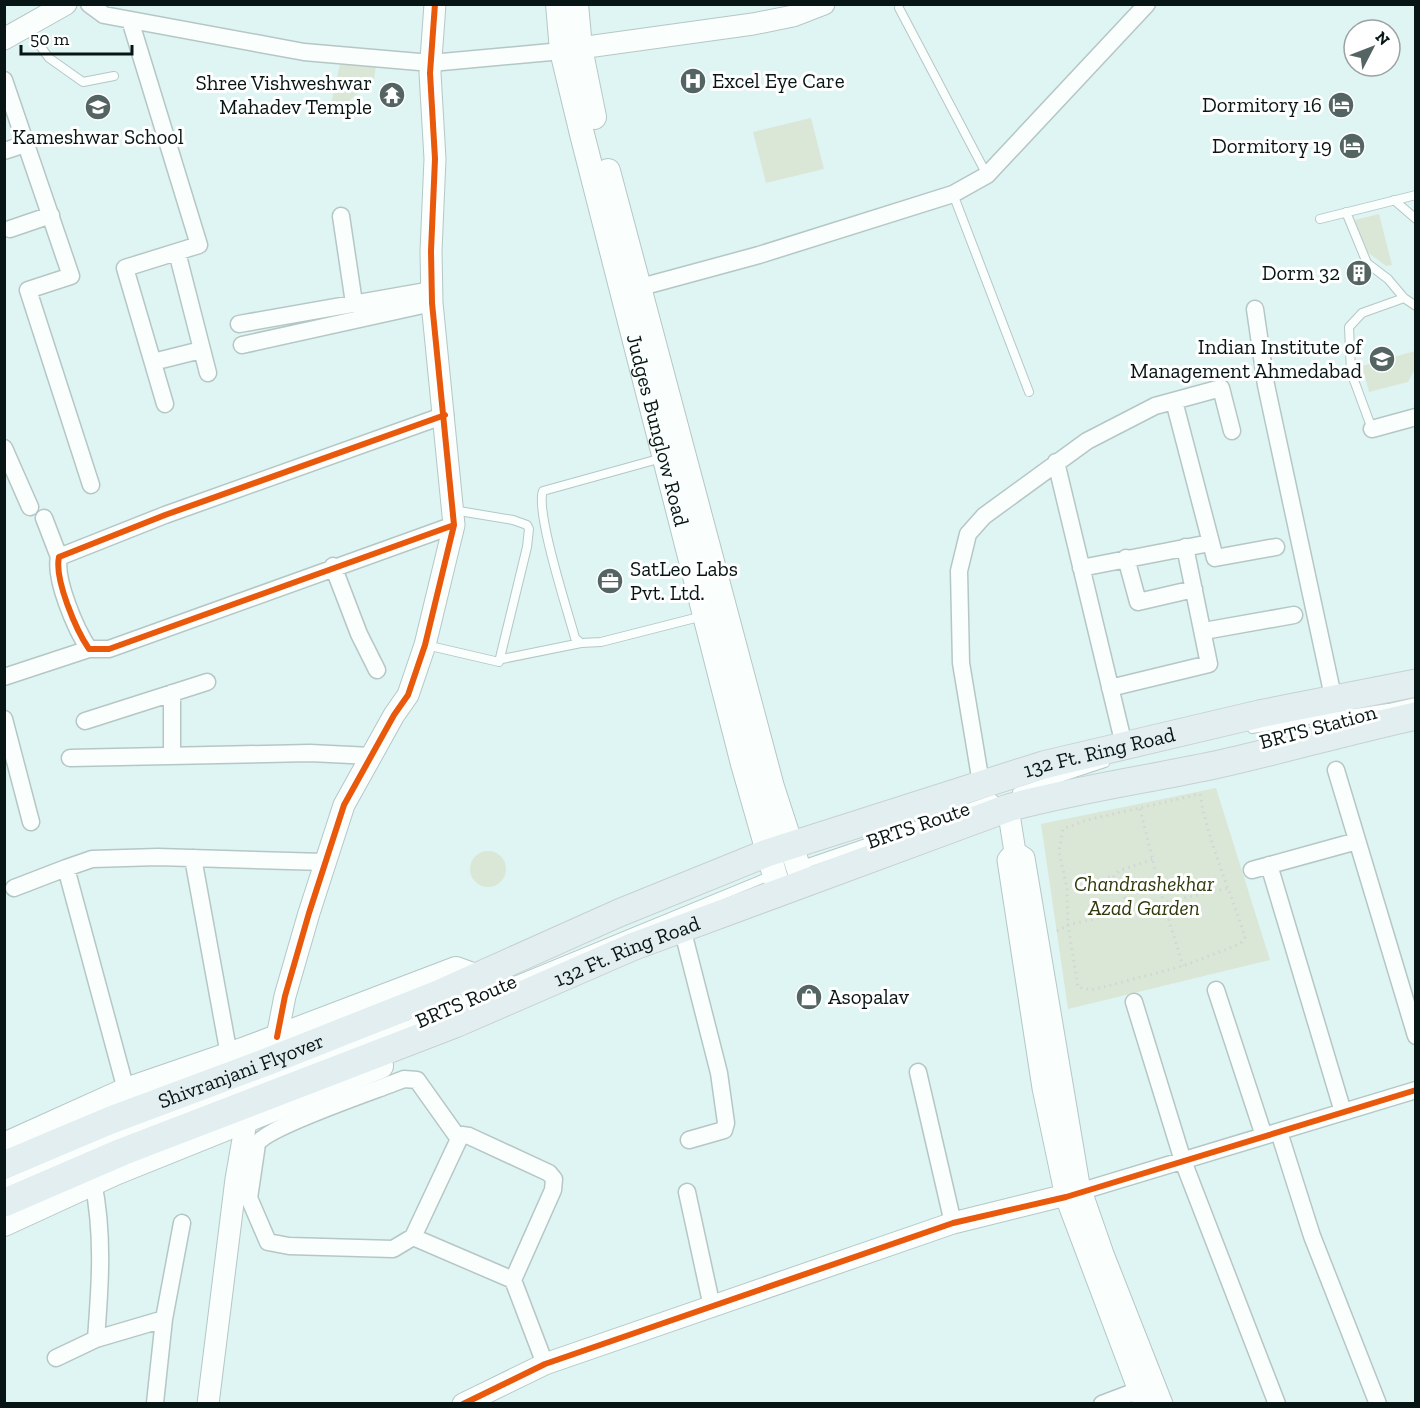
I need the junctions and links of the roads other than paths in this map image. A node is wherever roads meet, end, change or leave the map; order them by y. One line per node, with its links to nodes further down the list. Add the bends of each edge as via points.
1 (37, 4): 11 (street)
2 (66, 4): 12 (street)
3 (90, 4): 10 (street, via 104,15)
4 (435, 4): 15 (street)
5 (558, 4): 14 (main road, Judges Bunglow Road)
6 (576, 4): 14 (main road, Judges Bunglow Road)
7 (824, 4): 14 (street, via 793,16 753,24)
8 (1147, 4): 20 (street)
9 (899, 8): 20 (lane)
10 (130, 20): 15 (street, via 304,52); 30 (street, via 199,245)
11 (4, 22)
12 (26, 27): 13 (street); 16 (lane, via 49,58 83,82)
13 (4, 39)
14 (571, 50): 15 (street); 31 (main road, Judges Bunglow Road); 50 (main road, Judges Bunglow Road)
15 (431, 63): 32 (street, via 435,159)
16 (114, 76)
17 (4, 80): 18 (street)
18 (26, 144): 19 (street); 25 (street)
19 (4, 151)
20 (987, 175): 21 (street)
21 (953, 194): 31 (street, via 759,255); 42 (lane)
22 (1416, 195): 23 (lane)
23 (1394, 201): 24 (lane); 28 (lane)
24 (1346, 212): 27 (lane); 33 (lane, via 1366,263 1388,279)
25 (51, 215): 29 (street); 53 (street, via 71,276 28,290)
26 (341, 216): 34 (street)
27 (1320, 219)
28 (1416, 219)
29 (10, 229)
30 (177, 252): 39 (street); 40 (street, via 125,268)
31 (641, 287): 106 (main road, Judges Bunglow Road)
32 (432, 296): 34 (street); 38 (street); 45 (street)
33 (1404, 298): 35 (lane); 47 (lane, via 1362,313 1349,327 1351,372)
34 (354, 303): 37 (street)
35 (1416, 306)
36 (1255, 309): 80 (street, via 1266,386)
37 (239, 324)
38 (242, 345)
39 (201, 350): 40 (street); 41 (street)
40 (153, 362): 44 (street)
41 (208, 373)
42 (1029, 392)
43 (1174, 401): 48 (street, via 1221,388); 51 (street, via 1155,406 1087,441); 59 (street)
44 (165, 404)
45 (445, 415): 55 (street); 62 (street)
46 (1416, 417): 47 (street)
47 (1372, 429)
48 (1232, 431)
49 (4, 448): 52 (street)
50 (665, 457): 57 (lane, via 543,491 540,498); 68 (main road, Judges Bunglow Road)
51 (1056, 462): 65 (street); 97 (street, via 984,516 968,534 959,571 962,663)
52 (8, 465): 54 (street)
53 (91, 485)
54 (30, 507)
55 (453, 517): 58 (lane, via 513,520); 64 (street); 71 (street)
56 (44, 518): 62 (street)
57 (546, 524): 58 (lane); 70 (lane, via 575,638)
58 (529, 529): 73 (lane)
59 (1210, 543): 60 (street); 61 (street, via 1215,558)
60 (1185, 547): 63 (street); 66 (street)
61 (1276, 547)
62 (59, 557): 72 (street, via 56,569 82,638)
63 (1126, 558): 65 (street); 66 (street, via 1138,602)
64 (333, 566): 72 (street, via 109,649); 74 (street)
65 (1081, 568): 78 (street)
66 (1194, 589): 69 (street)
67 (1294, 615): 69 (street)
68 (705, 616): 70 (lane, via 601,642); 106 (main road, Judges Bunglow Road)
69 (1204, 630): 78 (street, via 1209,664)
70 (581, 643): 73 (lane)
71 (425, 645): 73 (lane, via 495,663); 91 (street, via 408,695)
72 (90, 649): 75 (street)
73 (502, 659)
74 (377, 670)
75 (4, 677)
76 (207, 682): 79 (street)
77 (1416, 683): 80 (main road, 132 Ft. Ring Road)
78 (1110, 688): 89 (street)
79 (172, 693): 85 (street); 90 (street)
80 (1334, 701): 89 (main road, 132 Ft. Ring Road)
81 (1416, 702): 82 (lane)
82 (1388, 708): 86 (lane, BRTS Station); 87 (lane, BRTS Station)
83 (1416, 716): 99 (main road, 132 Ft. Ring Road, via 1269,753)
84 (4, 719): 88 (street)
85 (85, 721)
86 (1247, 730)
87 (1297, 733)
88 (7, 744): 100 (street)
89 (1117, 753): 97 (main road, 132 Ft. Ring Road); 98 (lane)
90 (172, 756): 91 (street); 92 (street)
91 (371, 756): 103 (street, via 344,805)
92 (70, 758)
93 (1154, 767): 95 (lane)
94 (1336, 770): 101 (street)
95 (1098, 777)
96 (1087, 779): 98 (lane)
97 (981, 783): 106 (main road, 132 Ft. Ring Road, via 825,837)
98 (1030, 788): 106 (lane, BRTS Route)
99 (1008, 808): 106 (main road, 132 Ft. Ring Road); 131 (street, via 1015,852 1008,860 1014,909 1043,1088)
100 (31, 822)
101 (1357, 841): 104 (street); 114 (street)
102 (193, 858): 103 (street); 105 (street, via 92,859); 116 (street)
103 (324, 862): 115 (street)
104 (1269, 865): 107 (street); 120 (street)
105 (66, 868): 108 (street); 118 (street)
106 (785, 869): 109 (main road, 132 Ft. Ring Road); 110 (main road, 132 Ft. Ring Road, via 619,913); 129 (lane, BRTS Route, via 410,1024 116,1136)
107 (1252, 870)
108 (14, 888)
109 (682, 928): 113 (main road, 132 Ft. Ring Road); 124 (street, via 719,1073 726,1123 724,1130)
110 (478, 977): 115 (main road, via 456,969); 127 (main road, Shivranjani Flyover)
111 (1216, 990): 122 (street)
112 (1134, 1002): 126 (street)
113 (465, 1020): 121 (main road, via 454,1035); 132 (main road, Shivranjani Flyover, via 122,1152)
114 (1416, 1036)
115 (277, 1037): 116 (main road)
116 (229, 1055): 118 (main road)
117 (918, 1072): 134 (street)
118 (126, 1090): 125 (main road)
119 (1416, 1090): 120 (street)
120 (1343, 1112): 122 (street)
121 (246, 1122): 128 (main road); 146 (street)
122 (1271, 1134): 126 (street); 151 (street)
123 (459, 1139): 136 (street); 136 (street, via 417,1080 410,1078 305,1117 263,1136 257,1144 249,1198 268,1242 393,1249); 137 (street, via 469,1136 549,1173 554,1179 553,1190)
124 (689, 1140)
125 (4, 1145)
126 (1183, 1161): 131 (street); 150 (street)
127 (4, 1165)
128 (93, 1182): 135 (main road); 140 (street, via 99,1209 100,1256)
129 (4, 1184)
130 (687, 1192): 138 (street)
131 (1074, 1194): 134 (street); 144 (street); 149 (street, via 1103,1254)
132 (4, 1203)
133 (182, 1223): 139 (street)
134 (953, 1223): 138 (street)
135 (4, 1224)
136 (413, 1237): 137 (street)
137 (513, 1280): 142 (street)
138 (712, 1307): 142 (street)
139 (164, 1319): 140 (street); 145 (street)
140 (96, 1339): 141 (street)
141 (56, 1358)
142 (545, 1364): 143 (street)
143 (494, 1397): 147 (street)
144 (1142, 1397): 148 (street)
145 (155, 1403)
146 (208, 1404)
147 (464, 1404)
148 (1102, 1404)
149 (1162, 1404)
150 (1277, 1404)
151 (1378, 1404)

